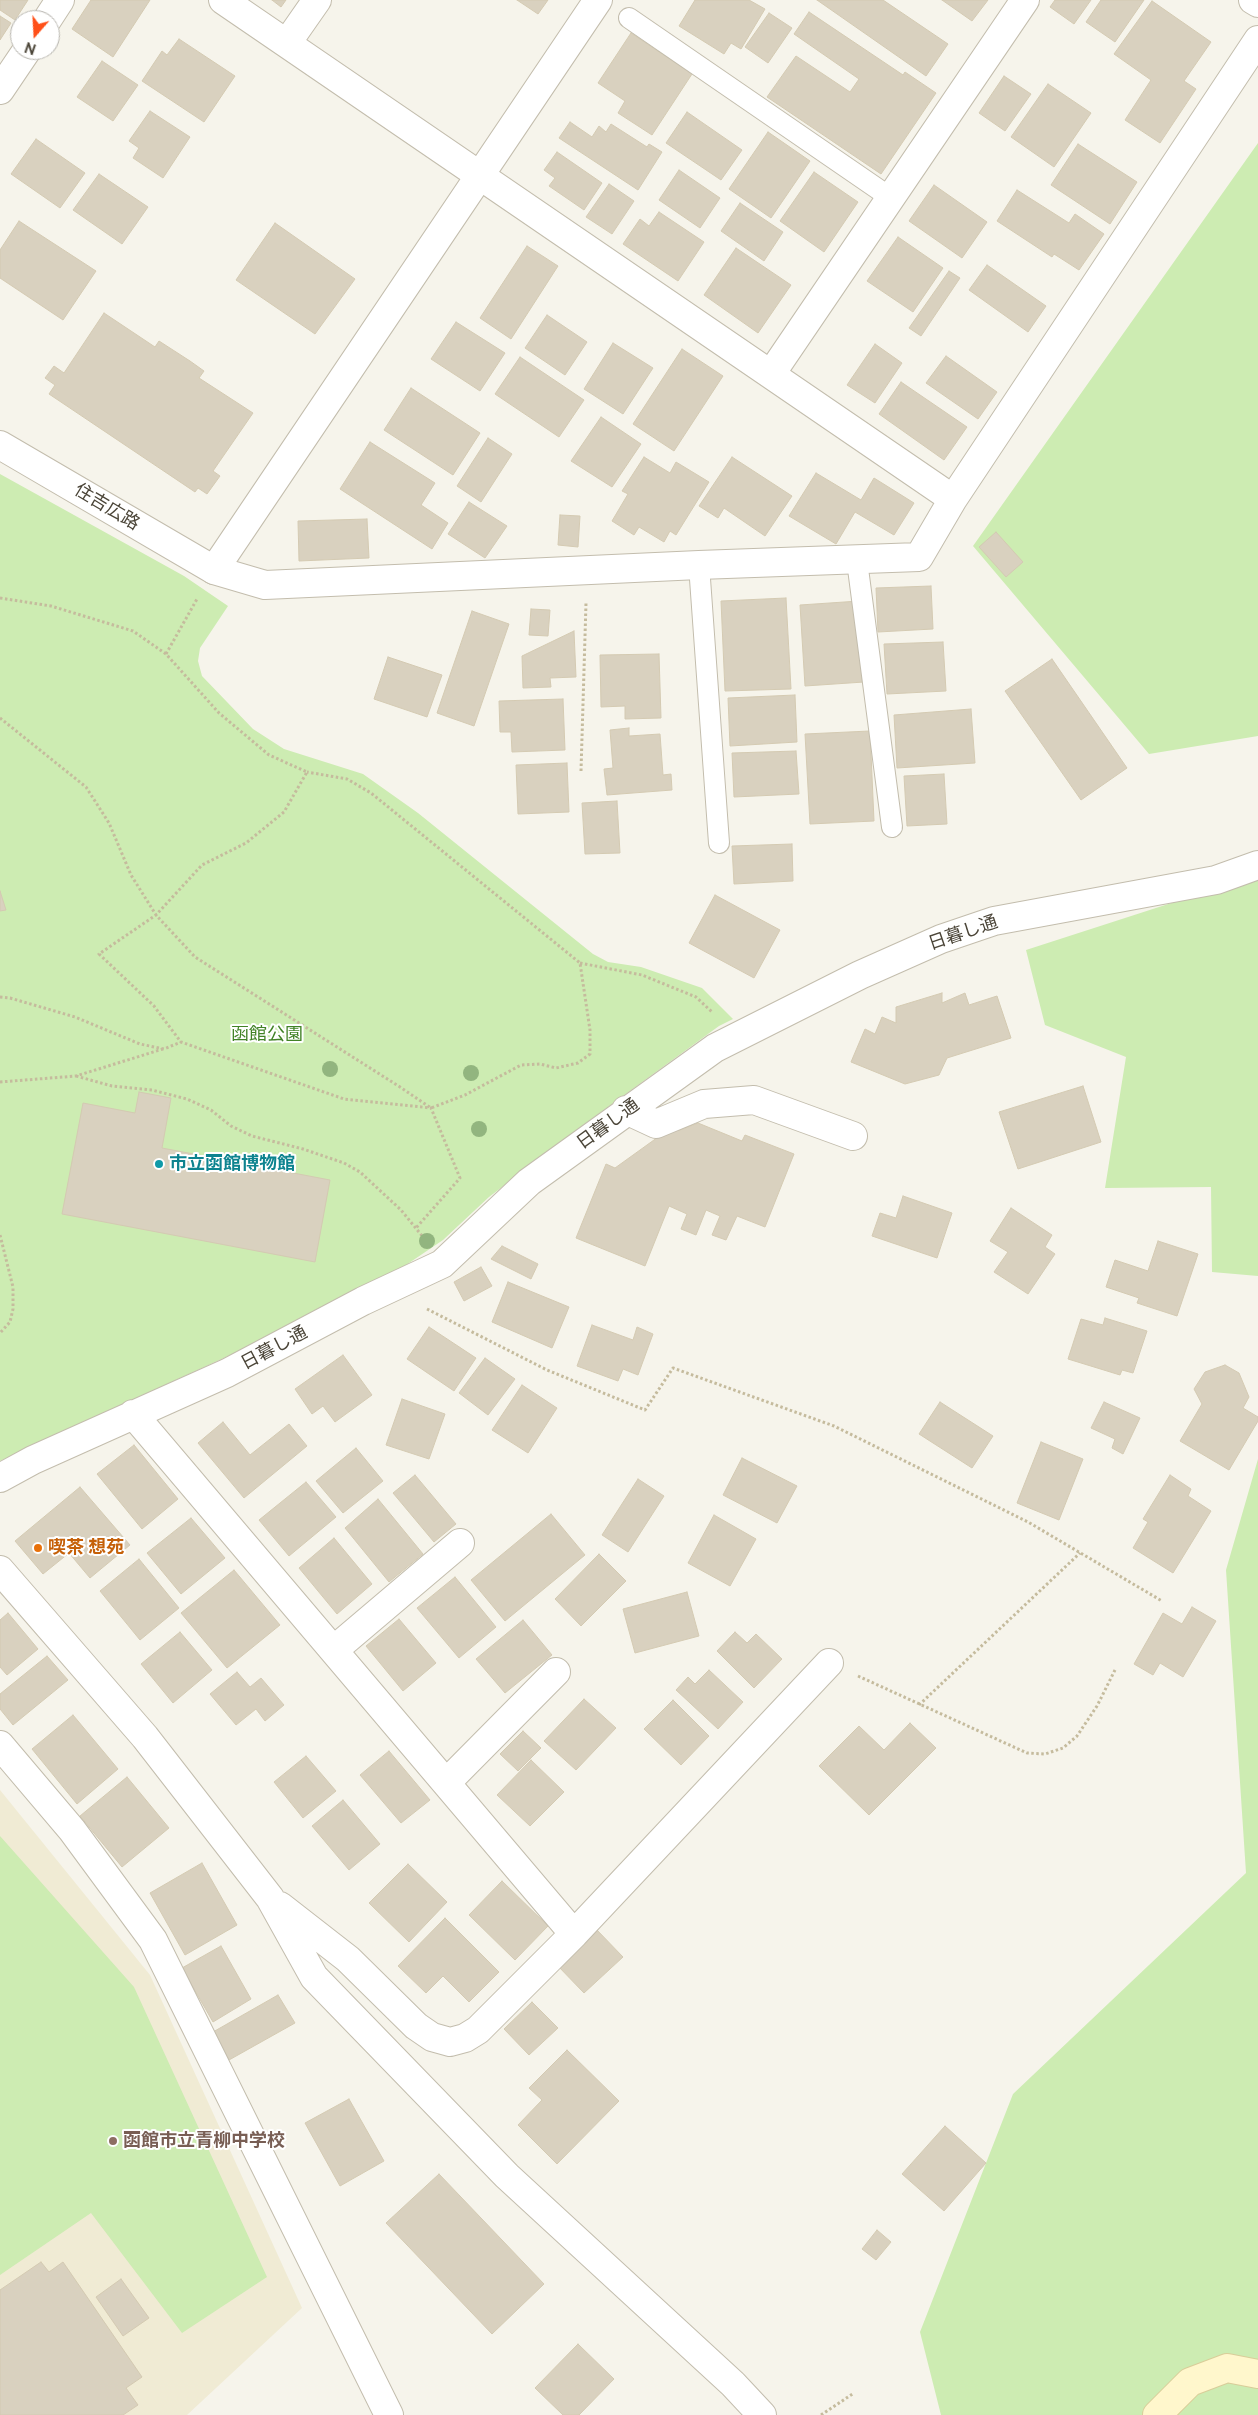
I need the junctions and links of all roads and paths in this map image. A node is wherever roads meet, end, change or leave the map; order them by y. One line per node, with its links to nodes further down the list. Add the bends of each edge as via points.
1 (223, 0): 9 (street)
2 (317, 0): 9 (street)
3 (598, 0): 12 (street)
4 (1025, 0): 13 (street)
5 (1253, 0): 6 (street)
6 (1258, 3)
7 (629, 18): 13 (lane)
8 (1258, 40): 16 (street)
9 (287, 43): 12 (street)
10 (20, 60): 11 (street)
11 (0, 90)
12 (480, 175): 14 (street); 19 (street)
13 (890, 198): 14 (street)
14 (771, 374): 16 (street)
15 (0, 446): 19 (street, 住吉広路)
16 (953, 499): 17 (street, 住吉広路, via 919,557)
17 (857, 561): 18 (street, 住吉広路); 26 (lane)
18 (699, 565): 20 (street, 住吉広路); 27 (lane)
19 (214, 570): 20 (street, 住吉広路, via 265,585); 22 (path)
20 (587, 570): 24 (path)
21 (0, 598): 22 (path, via 51,606 133,632)
22 (166, 654): 25 (path, via 219,713 269,755)
23 (0, 718): 29 (path, via 86,788 109,823 131,875)
24 (581, 771)
25 (307, 772): 29 (path, via 284,812 246,842 202,865); 30 (path, via 347,779 371,793)
26 (892, 827)
27 (719, 842)
28 (1258, 865): 32 (street, 日暮し通, via 1216,880 994,921 941,939 860,975)
29 (156, 915): 33 (path, via 99,954 154,1006); 37 (path, via 195,957)
30 (580, 963): 32 (path, via 642,975 696,997); 37 (path, via 590,1030 590,1054 578,1063 556,1068 540,1064 521,1066 465,1095)
31 (0, 998): 34 (path, via 75,1017 140,1044)
32 (737, 1036): 38 (street, 日暮し通)
33 (181, 1042): 34 (path); 37 (path, via 344,1099)
34 (164, 1049): 35 (path)
35 (76, 1076): 36 (path); 40 (path, via 187,1099 252,1136 344,1163 360,1172)
36 (0, 1082)
37 (431, 1108): 40 (path, via 460,1178)
38 (626, 1110): 39 (street, via 656,1124 704,1104 754,1100); 42 (street, 日暮し通, via 529,1182)
39 (853, 1136)
40 (416, 1228): 42 (path)
41 (0, 1235): 44 (path, via 13,1286 13,1309 10,1322)
42 (442, 1264): 45 (street, 日暮し通, via 363,1301 227,1373)
43 (419, 1309): 48 (path, via 428,1309 547,1370 645,1410 673,1368 834,1426 970,1492)
44 (0, 1333)
45 (133, 1414): 46 (street, 日暮し通); 51 (street)
46 (0, 1478)
47 (460, 1543): 51 (street)
48 (1080, 1553): 50 (path); 55 (path)
49 (0, 1570): 58 (street, via 145,1737)
50 (1162, 1600)
51 (334, 1649): 57 (street)
52 (829, 1663): 55 (path); 59 (street)
53 (1116, 1668): 55 (path, via 1077,1736 1063,1748 1045,1754 1027,1753)
54 (556, 1672): 57 (street)
55 (919, 1705)
56 (0, 1745): 62 (street, via 72,1830 153,1940)
57 (447, 1782): 59 (street)
58 (270, 1898): 59 (street, via 348,1959 416,2026 432,2037 450,2042 478,2030); 63 (street, via 314,1977 506,2176 733,2384)
59 (574, 1934)
60 (1258, 2374): 65 (main road, via 1227,2368 1190,2382)
61 (854, 2393): 64 (path)
62 (389, 2415)
63 (762, 2415)
64 (821, 2415)
65 (1157, 2415)

